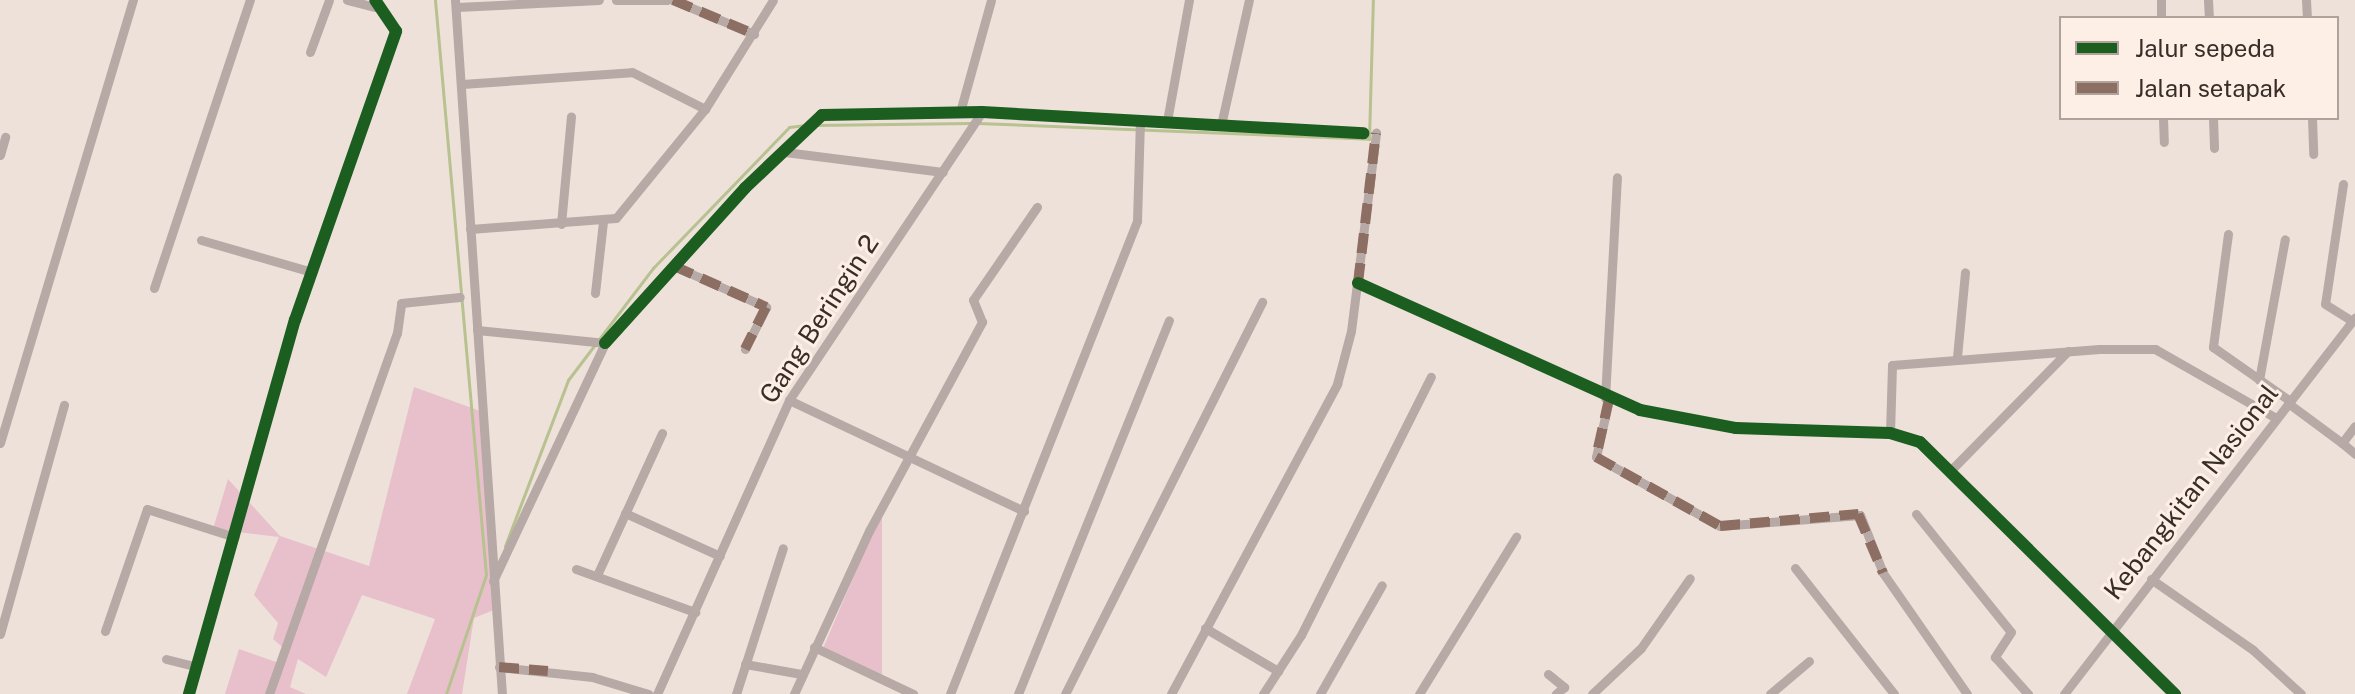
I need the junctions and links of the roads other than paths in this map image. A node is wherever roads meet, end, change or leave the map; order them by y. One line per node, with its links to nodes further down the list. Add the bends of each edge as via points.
1 (133, 0): 70 (street)
2 (250, 0): 49 (street)
3 (329, 0): 15 (street)
4 (347, 0): 12 (street)
5 (599, 0): 13 (street)
6 (616, 0): 7 (street)
7 (670, 0): 14 (street)
8 (773, 0): 14 (street)
9 (991, 0): 18 (street)
10 (1189, 0): 24 (street)
11 (1249, 0): 26 (street)
12 (375, 3): 46 (street, via 396,31)
13 (456, 3): 16 (street)
14 (754, 34): 17 (street)
15 (310, 52)
16 (462, 84): 17 (street, via 632,72); 41 (street)
17 (705, 109): 39 (street, via 616,218)
18 (960, 112): 20 (street); 32 (street, via 818,116)
19 (571, 116): 40 (street)
20 (978, 120): 25 (street); 35 (street, Gang Beringin 2)
21 (2163, 120): 30 (street)
22 (2213, 120): 31 (street)
23 (2312, 120): 33 (street)
24 (1167, 121): 25 (street); 26 (street)
25 (1140, 123): 75 (street, via 1137,221)
26 (1221, 125): 27 (street)
27 (1363, 133)
28 (1376, 133): 48 (street)
29 (5, 137): 34 (street)
30 (2164, 142)
31 (2214, 148)
32 (785, 152): 35 (street); 45 (street)
33 (2313, 154)
34 (0, 155)
35 (943, 172): 63 (street, Gang Beringin 2)
36 (1617, 177): 62 (street)
37 (2343, 184): 53 (street, via 2325,304)
38 (1037, 207): 73 (street, via 973,300 982,322)
39 (603, 222): 40 (street); 50 (street)
40 (561, 224): 41 (street)
41 (470, 229): 55 (street)
42 (2228, 234): 61 (street, via 2213,347)
43 (2285, 239): 61 (street)
44 (201, 240): 46 (street)
45 (674, 266): 56 (street); 57 (street, via 766,307)
46 (312, 272): 78 (street)
47 (1965, 272): 59 (street)
48 (1358, 283): 62 (street); 90 (street, via 1331,399)
49 (154, 288)
50 (595, 293)
51 (460, 297): 105 (street, via 401,303 397,333)
52 (1262, 302): 114 (street)
53 (2353, 319): 64 (street, Kebangkitan Nasional)
54 (1169, 320): 113 (street)
55 (477, 330): 56 (street); 86 (street)
56 (603, 344): 86 (street)
57 (745, 349)
58 (2068, 351): 59 (street); 66 (street, via 2155,349); 74 (street)
59 (1957, 357): 69 (street, via 1892,365)
60 (1431, 377): 100 (street)
61 (2259, 380): 64 (street)
62 (1607, 399): 69 (street, via 1736,428); 122 (street, via 1596,457 1720,526 1860,515 1883,573)
63 (789, 400): 73 (street); 81 (street, Gang Beringin 2)
64 (2289, 402): 66 (street, Kebangkitan Nasional); 71 (street)
65 (64, 405): 93 (street)
66 (2276, 418): 87 (street, Kebangkitan Nasional)
67 (2355, 426): 71 (street)
68 (662, 433): 76 (street)
69 (1890, 433): 74 (street, via 1920,442)
70 (0, 443)
71 (2342, 443): 72 (street)
72 (2355, 454)
73 (908, 457): 75 (street); 94 (street)
74 (1951, 470): 92 (street)
75 (1024, 511): 112 (street)
76 (625, 513): 81 (street); 84 (street)
77 (1916, 514): 123 (street, via 2011,632 1995,657)
78 (235, 537): 91 (street, via 147,509); 98 (street)
79 (1516, 537): 118 (street)
80 (783, 548): 97 (street)
81 (720, 556): 89 (street, Gang Beringin 2)
82 (1795, 568): 121 (street)
83 (576, 569): 84 (street)
84 (598, 573): 89 (street)
85 (1690, 578): 119 (street, via 1641,648)
86 (491, 579): 99 (street)
87 (2151, 579): 92 (street, Kebangkitan Nasional); 126 (street, via 2253,650)
88 (1382, 585): 117 (street)
89 (695, 612): 108 (street, Gang Beringin 2)
90 (1205, 628): 100 (street); 115 (street)
91 (105, 631)
92 (2110, 632): 124 (street, Kebangkitan Nasional); 125 (street)
93 (0, 634)
94 (814, 647): 101 (street); 111 (street)
95 (166, 659): 98 (street)
96 (1809, 661): 120 (street)
97 (745, 664): 101 (street); 109 (street)
98 (197, 667): 104 (street)
99 (499, 667): 106 (street); 107 (street, via 592,677)
100 (1278, 671): 116 (street)
101 (801, 674): 110 (street)
102 (1548, 674): 103 (street, via 1564,687)
103 (1558, 693)
104 (189, 694)
105 (269, 694)
106 (502, 694)
107 (648, 694)
108 (657, 694)
109 (736, 694)
110 (794, 694)
111 (913, 694)
112 (950, 694)
113 (1018, 694)
114 (1065, 694)
115 (1171, 694)
116 (1263, 694)
117 (1320, 694)
118 (1419, 694)
119 (1592, 694)
120 (1770, 694)
121 (1894, 694)
122 (1967, 694)
123 (2028, 694)
124 (2064, 694)
125 (2175, 694)
126 (2301, 694)

